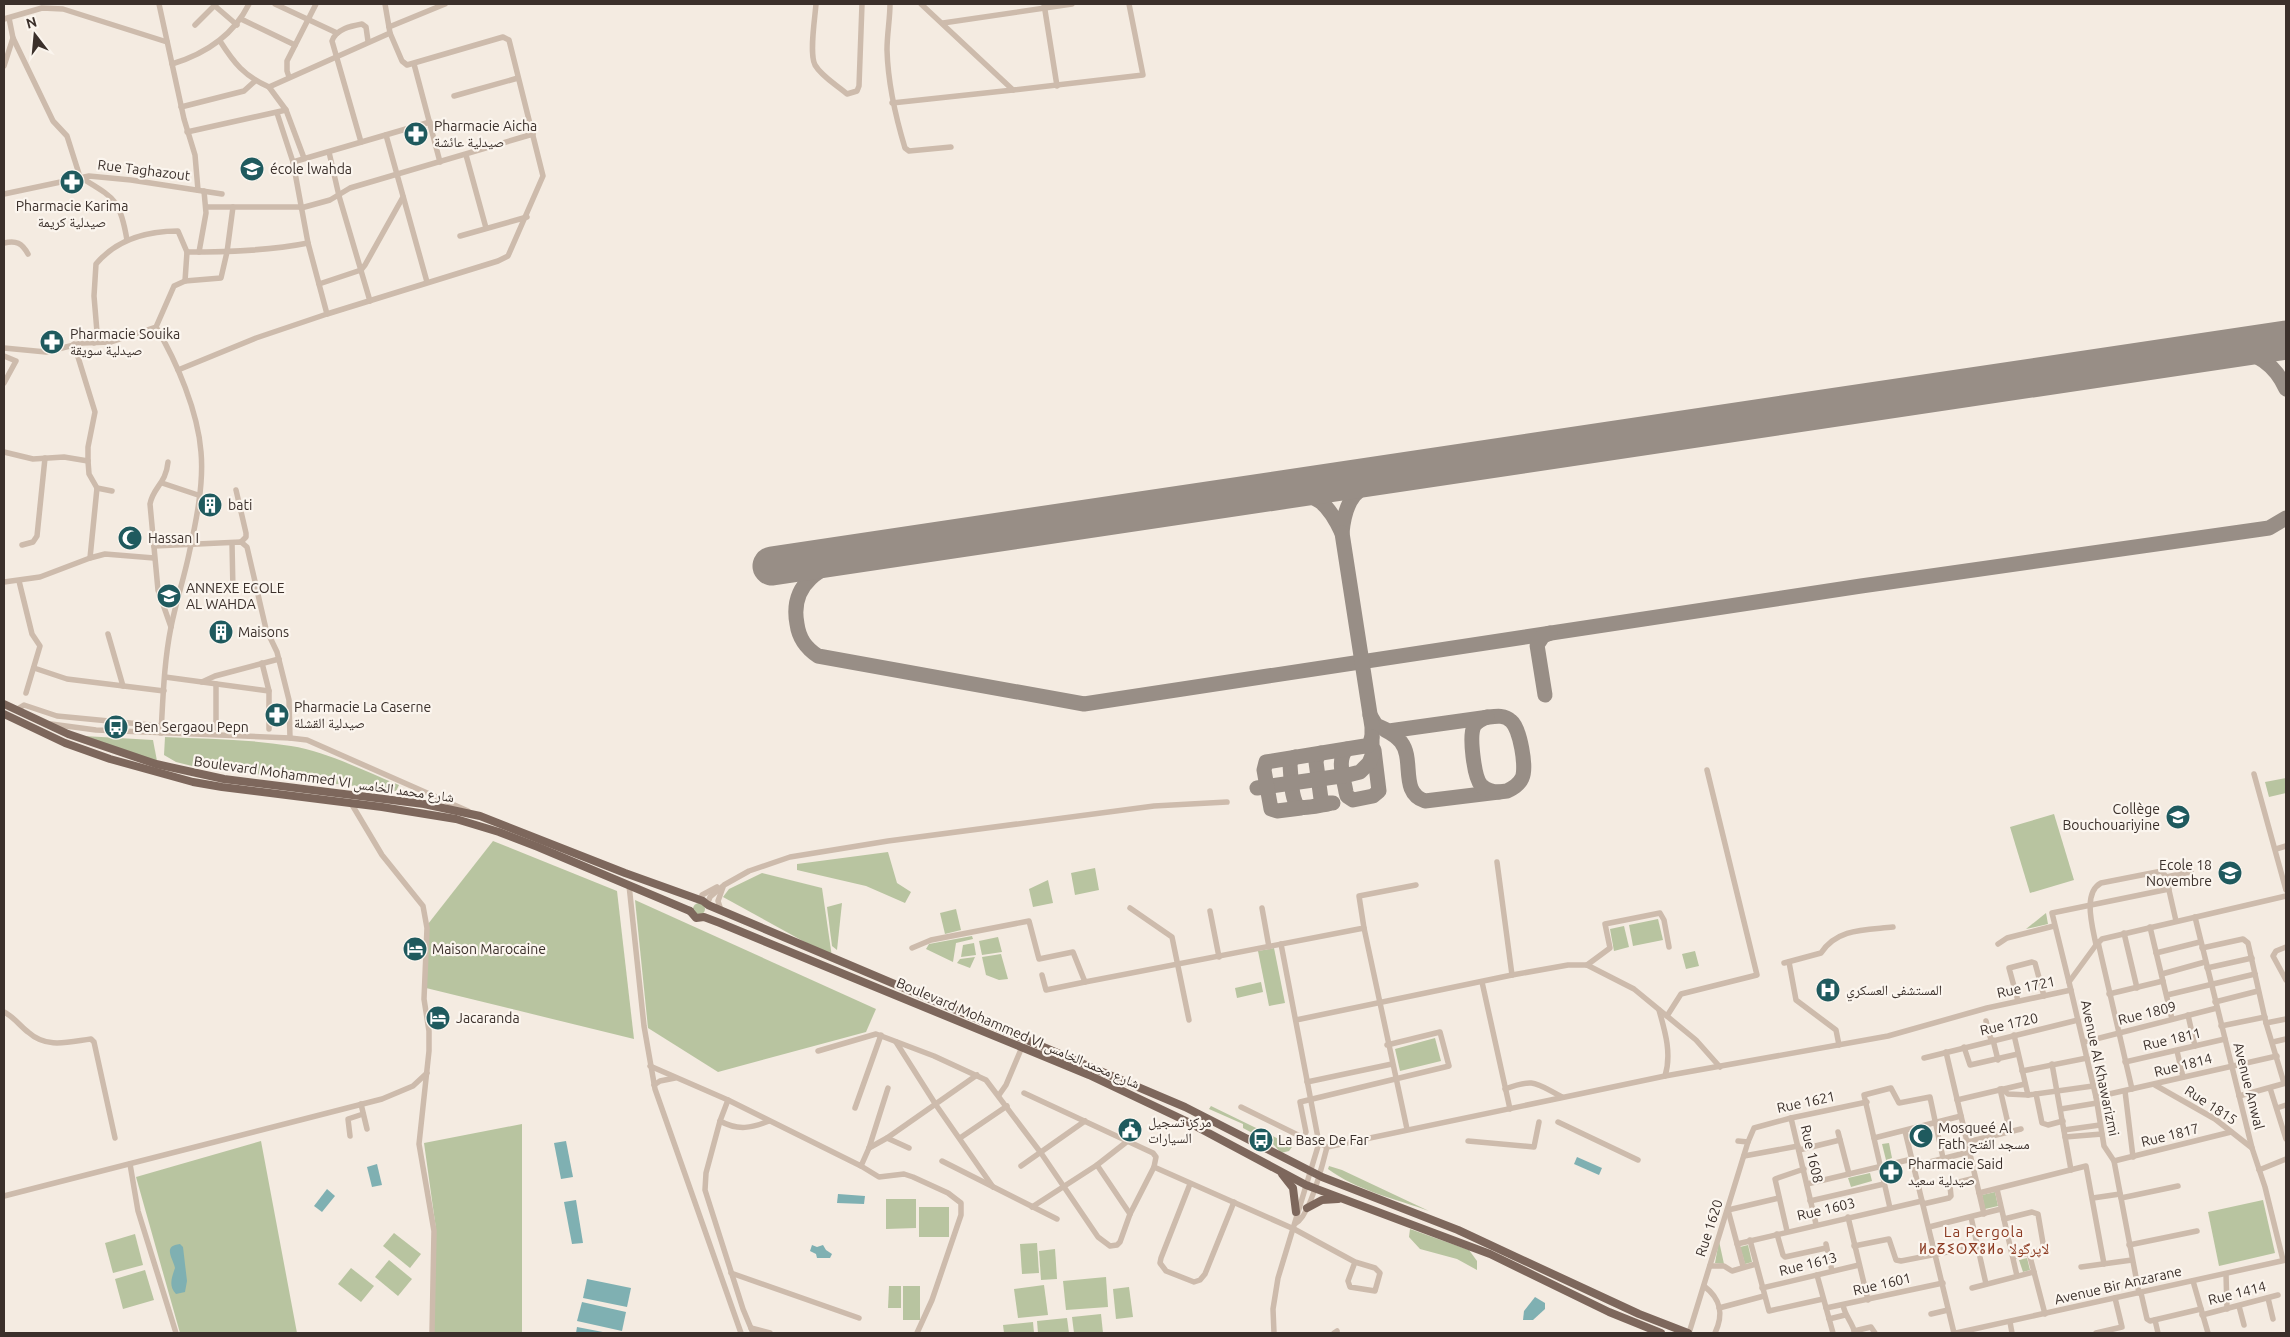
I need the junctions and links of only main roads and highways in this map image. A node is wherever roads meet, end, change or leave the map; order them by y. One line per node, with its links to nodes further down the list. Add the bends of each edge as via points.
1 (4, 704): 3 (main road, Boulevard Mohammed VI شارع محمد الخامس, via 68,734 195,774 424,804 480,816)
2 (4, 714): 4 (main road, Boulevard Mohammed VI شارع محمد الخامس, via 65,743 193,782 456,818 499,832)
3 (703, 903): 4 (main road, via 690,906); 5 (main road, via 709,910); 10 (main road, Boulevard Mohammed VI شارع محمد الخامس, via 1185,1107 1319,1175 1458,1230)
4 (690, 911): 5 (main road, via 696,918)
5 (704, 917): 6 (main road, Boulevard Mohammed VI شارع محمد الخامس, via 1109,1084)
6 (1279, 1170): 7 (main road, Boulevard Mohammed VI شارع محمد الخامس); 9 (main road, via 1293,1188)
7 (1339, 1198): 8 (main road, via 1322,1200); 11 (main road, Boulevard Mohammed VI شارع محمد الخامس, via 1490,1254)
8 (1307, 1208)
9 (1296, 1212)
10 (1663, 1324): 11 (main road); 12 (main road, Boulevard Mohammed VI شارع محمد الخامس)
11 (1660, 1333)
12 (1688, 1333)

